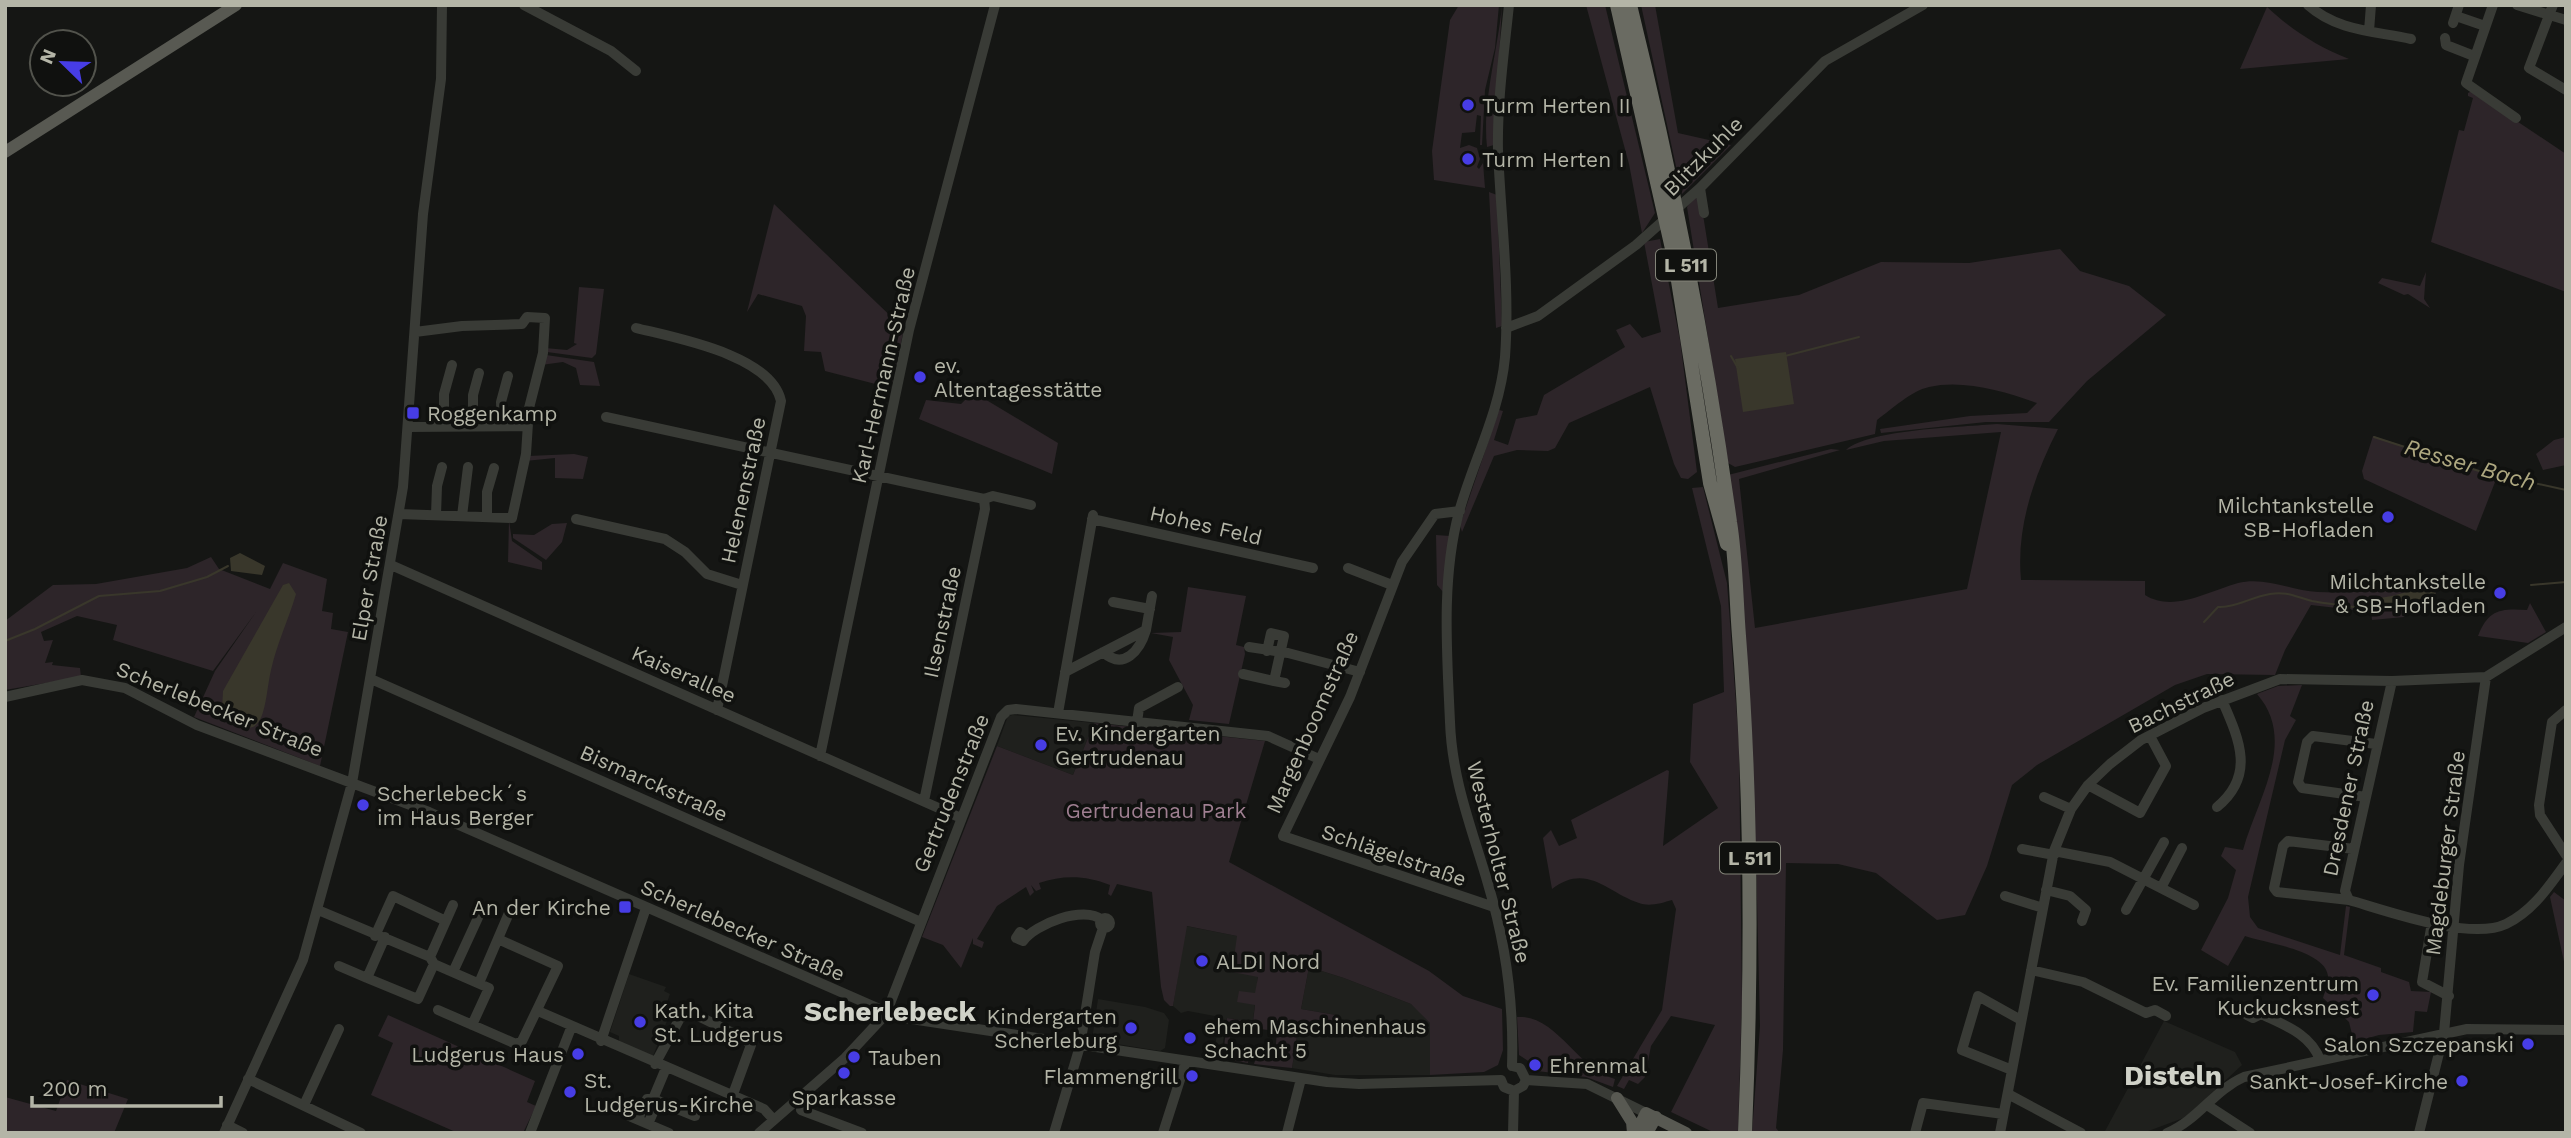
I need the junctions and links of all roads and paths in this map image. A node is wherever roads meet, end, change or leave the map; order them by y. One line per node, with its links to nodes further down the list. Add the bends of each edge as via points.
1 (236, 5): 25 (main road)
2 (442, 5): 30 (street, Elper Straße, via 442,79 424,214)
3 (524, 5): 22 (street, via 611,51)
4 (995, 5): 44 (street, Karl-Hermann-Straße, via 909,330)
5 (1509, 5): 29 (street, Westerholter Straße, via 1498,148)
6 (1617, 5): 56 (highway, L 511, via 1675,262 1710,483)
7 (1630, 5): 56 (highway, L 511, via 1699,331 1731,524)
8 (1923, 5): 26 (street, Blitzkuhle, via 1825,61)
9 (2308, 5): 18 (street, via 2339,25)
10 (2371, 5): 18 (street)
11 (2459, 5): 17 (street, via 2455,19)
12 (2493, 5): 17 (street)
13 (2517, 5): 15 (street)
14 (2553, 5): 15 (street)
15 (2548, 16): 16 (street); 23 (street, via 2529,68)
16 (2566, 20)
17 (2485, 26): 21 (street)
18 (2369, 31): 19 (street)
19 (2411, 39)
20 (2444, 45): 21 (street)
21 (2474, 56): 24 (street, via 2466,83)
22 (636, 71)
23 (2566, 90)
24 (2516, 118)
25 (5, 152)
26 (1696, 191): 27 (street); 29 (street, Blitzkuhle, via 1648,235 1538,316)
27 (1704, 213)
28 (636, 328): 40 (street, Helenenstraße, via 728,355 763,374 781,401)
29 (1506, 328): 47 (street, Westerholter Straße, via 1496,408)
30 (415, 332): 38 (street, via 522,324 527,317 545,318 543,353); 39 (street, Elper Straße)
31 (452, 365): 36 (street, via 444,394)
32 (479, 373): 37 (street)
33 (508, 376): 35 (street)
34 (606, 417): 40 (street)
35 (502, 424): 37 (street); 38 (street)
36 (444, 425): 37 (street); 39 (street)
37 (473, 425)
38 (527, 426): 51 (street, via 526,454 512,518)
39 (408, 427): 48 (street, Elper Straße)
40 (771, 452): 44 (street); 57 (street, Helenenstraße)
41 (442, 467): 49 (street)
42 (468, 467): 50 (street)
43 (494, 468): 51 (street)
44 (879, 475): 45 (street); 81 (street, Karl-Hermann-Straße)
45 (984, 499): 46 (street, via 993,496); 87 (street, Ilsenstraße)
46 (1031, 505)
47 (1460, 511): 58 (street, Margenboomstraße, via 1435,514 1407,552); 106 (street, Westerholter Straße, via 1448,573 1451,745 1458,788)
48 (399, 514): 49 (street); 53 (street, Elper Straße)
49 (436, 515): 50 (street)
50 (462, 516): 51 (street)
51 (488, 517)
52 (576, 519): 57 (street, via 665,539 707,574)
53 (391, 565): 70 (street, Elper Straße); 75 (street, Kaiserallee)
54 (1313, 568): 66 (street, Hohes Feld, via 1092,517)
55 (1348, 568): 58 (street)
56 (1734, 583): 177 (highway, L 511, via 1746,723 1750,857)
57 (742, 585): 75 (street, Helenenstraße)
58 (1392, 585): 67 (street, Margenboomstraße)
59 (1152, 596): 61 (street)
60 (1113, 602): 61 (street)
61 (1150, 609): 66 (street, via 1146,630)
62 (2566, 627): 69 (street, Bachstraße)
63 (1249, 647): 64 (street)
64 (1267, 651): 65 (street); 65 (street, via 1271,633 1284,636)
65 (1280, 653): 67 (street); 68 (street, via 1279,682)
66 (1065, 672): 77 (street, Hohes Feld)
67 (1360, 672): 82 (street, Margenboomstraße)
68 (1243, 674)
69 (2486, 677): 71 (street, Bachstraße); 117 (street, Magdeburger Straße)
70 (371, 679): 83 (street, Elper Straße); 115 (street, Bismarckstraße)
71 (2392, 681): 74 (street, Bachstraße, via 2280,679); 80 (street, Dresdener Straße)
72 (1178, 687): 78 (street, via 1139,708)
73 (5, 697): 83 (street, Scherlebecker Straße, via 69,682 115,685 197,725)
74 (2222, 700): 79 (street, Bachstraße); 88 (street, via 2242,755 2233,795)
75 (717, 710): 81 (street, Kaiserallee)
76 (2566, 710): 97 (street, via 2552,722 2539,805 2540,815)
77 (1058, 713): 78 (street, Gertrudenstraße); 90 (street, Gertrudenstraße, via 1016,709 1004,713)
78 (1138, 722): 82 (street, Gertrudenstraße, via 1268,736)
79 (2150, 736): 84 (street, Bachstraße); 84 (street, via 2166,766 2140,813)
80 (2376, 744): 86 (street, Dresdener Straße); 86 (street, via 2313,736 2307,742 2298,782 2302,788)
81 (820, 756): 87 (street, Kaiserallee)
82 (1319, 759): 91 (street, Margenboomstraße)
83 (352, 783): 107 (street, Scherlebecker Straße); 110 (street, Elper Straße)
84 (2088, 785): 89 (street, Bachstraße)
85 (2044, 797): 89 (street)
86 (2366, 797): 95 (street, Dresdener Straße)
87 (924, 801): 90 (street, Kaiserallee)
88 (2217, 807)
89 (2071, 809): 96 (street, Bachstraße)
90 (961, 818): 115 (street, Gertrudenstraße)
91 (1283, 836): 106 (street, Schlägelstraße)
92 (2164, 842): 99 (street)
93 (2182, 848): 100 (street)
94 (2022, 849): 96 (street)
95 (2354, 849): 103 (street, Dresdener Straße, via 2345,891); 103 (street, via 2288,841 2274,888)
96 (2054, 853): 99 (street, via 2110,862); 101 (street, Bachstraße)
97 (2566, 855)
98 (2566, 863): 117 (street, Dresdener Straße, via 2533,906 2504,926 2473,929)
99 (2143, 878): 100 (street); 111 (street)
100 (2161, 888): 105 (street)
101 (2046, 890): 108 (street, Bachstraße); 114 (street, via 2079,902 2086,910)
102 (2005, 896): 108 (street)
103 (2348, 900): 116 (street, Dresdener Straße)
104 (453, 905): 113 (street)
105 (2194, 905)
106 (1494, 907): 144 (street, Westerholter Straße, via 1508,971)
107 (646, 908): 130 (street, Scherlebecker Straße); 139 (street)
108 (2043, 908): 123 (street, Bachstraße)
109 (482, 909): 124 (street)
110 (318, 910): 119 (street); 147 (street, Elper Straße, via 303,960)
111 (2126, 910)
112 (509, 913): 120 (street)
113 (446, 921): 119 (street, via 393,896); 121 (street)
114 (2082, 921)
115 (921, 922): 130 (street, Gertrudenstraße)
116 (2431, 922): 117 (street, Dresdener Straße); 127 (street, via 2422,982)
117 (2452, 925): 127 (street, Magdeburger Straße)
118 (1026, 936): 140 (street, via 1075,914 1102,924)
119 (380, 937): 121 (street); 125 (street)
120 (498, 939): 126 (street); 129 (street, via 558,966)
121 (432, 960): 124 (street); 125 (street, via 418,999)
122 (339, 966): 125 (street)
123 (2031, 970): 132 (street, via 2083,982 2146,1013 2155,1010); 133 (street, Bachstraße)
124 (453, 972): 126 (street)
125 (367, 978)
126 (479, 983): 134 (street, via 489,988)
127 (2449, 996): 138 (street, Magdeburger Straße)
128 (438, 1010): 134 (street)
129 (538, 1011): 134 (street, via 520,1044); 135 (street)
130 (886, 1014): 140 (street, Scherlebecker Straße); 158 (street, via 800,1098)
131 (2247, 1015): 141 (street, via 2260,1014 2291,1029 2316,1048)
132 (2166, 1016)
133 (2021, 1020): 146 (street, Bachstraße); 146 (street, via 1978,996 1962,1050)
134 (472, 1025)
135 (572, 1028): 139 (street); 166 (street)
136 (338, 1029): 156 (street)
137 (2566, 1030): 138 (street)
138 (2444, 1033): 141 (street); 183 (street, Magdeburger Straße)
139 (601, 1041): 143 (street)
140 (1080, 1046): 142 (street, Scherlebecker Straße); 170 (street)
141 (2320, 1060): 157 (street, via 2244,1077)
142 (1186, 1061): 148 (street, Scherlebecker Straße); 171 (street)
143 (655, 1064): 145 (street); 153 (street, via 685,1013 692,1013 753,1040)
144 (1512, 1066): 149 (street, via 1502,1073); 150 (street, via 1520,1068)
145 (666, 1068): 153 (street); 155 (street)
146 (2012, 1070): 152 (street, Bachstraße)
147 (248, 1079): 156 (street); 163 (street, Elper Straße)
148 (1301, 1079): 149 (street, Scherlebecker Straße, via 1359,1084); 172 (street)
149 (1501, 1080): 151 (street)
150 (1526, 1080): 151 (street); 154 (street, via 1587,1084)
151 (1514, 1091): 173 (street)
152 (2008, 1094): 159 (street, Bachstraße); 180 (street)
153 (732, 1097): 162 (street, via 764,1110)
154 (1617, 1098): 160 (street); 174 (main road)
155 (655, 1100): 161 (street); 167 (street, via 647,1099 639,1120)
156 (304, 1105): 165 (street)
157 (2207, 1105): 181 (street, via 2185,1125); 182 (street)
158 (797, 1108): 162 (street); 169 (street)
159 (2003, 1114): 178 (street, via 1923,1104); 179 (street, Bachstraße)
160 (1651, 1115): 174 (main road); 175 (main road); 176 (main road)
161 (695, 1116)
162 (774, 1120): 168 (street)
163 (225, 1129): 164 (street)
164 (243, 1133)
165 (361, 1133)
166 (530, 1133)
167 (669, 1133)
168 (759, 1133)
169 (862, 1133)
170 (1054, 1133)
171 (1163, 1133)
172 (1287, 1133)
173 (1513, 1133)
174 (1635, 1133)
175 (1647, 1133)
176 (1686, 1133)
177 (1745, 1133)
178 (1914, 1133)
179 (2000, 1133)
180 (2081, 1133)
181 (2167, 1133)
182 (2250, 1133)
183 (2419, 1133)

